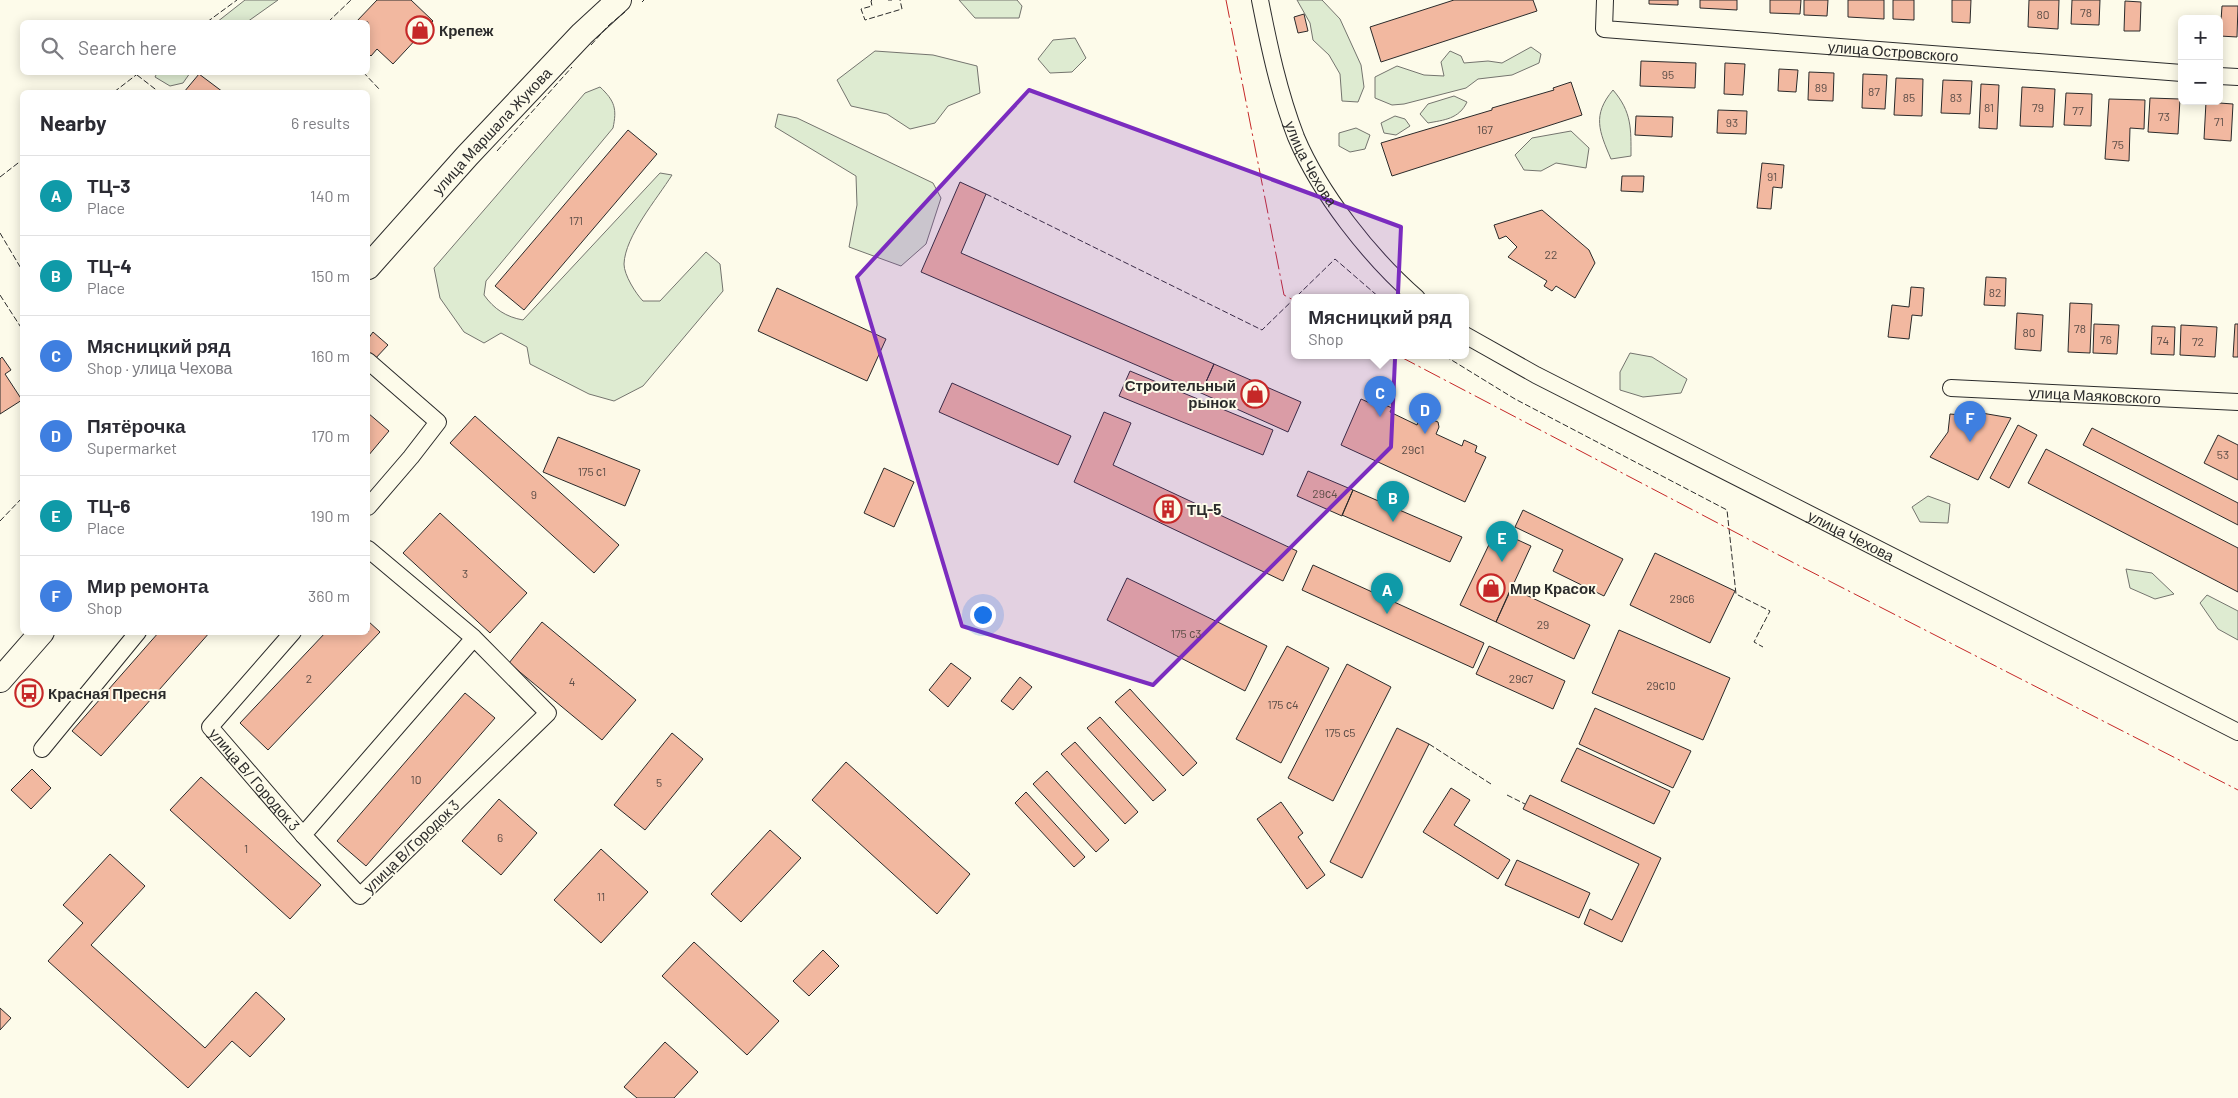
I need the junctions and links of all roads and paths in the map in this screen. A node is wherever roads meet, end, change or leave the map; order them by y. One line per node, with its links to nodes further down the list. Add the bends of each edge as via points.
1 (619, 0): 7 (main road, улица Маршала Жукова, via 582,34 467,156)
2 (1260, 0): 8 (street, улица Чехова, via 1278,83 1305,155 1354,231)
3 (1606, 0): 4 (street, улица Островского, via 1604,29)
4 (2178, 73)
5 (2223, 76): 6 (street)
6 (2238, 77)
7 (370, 265)
8 (1413, 294)
9 (1469, 337): 20 (street, улица Чехова, via 1536,375)
10 (370, 363): 13 (street, via 438,422)
11 (1951, 388): 12 (street, улица Маяковского)
12 (2238, 402)
13 (370, 505)
14 (370, 552): 18 (street, улица В/Городок 3)
15 (39, 635): 19 (main road)
16 (136, 635): 21 (street)
17 (290, 635): 22 (street, улица В/ Городок 3, via 210,727)
18 (474, 638): 22 (street); 22 (street, улица В/Городок 3, via 548,714 360,896)
19 (0, 680)
20 (2238, 732)
21 (42, 749)
22 (303, 835)

